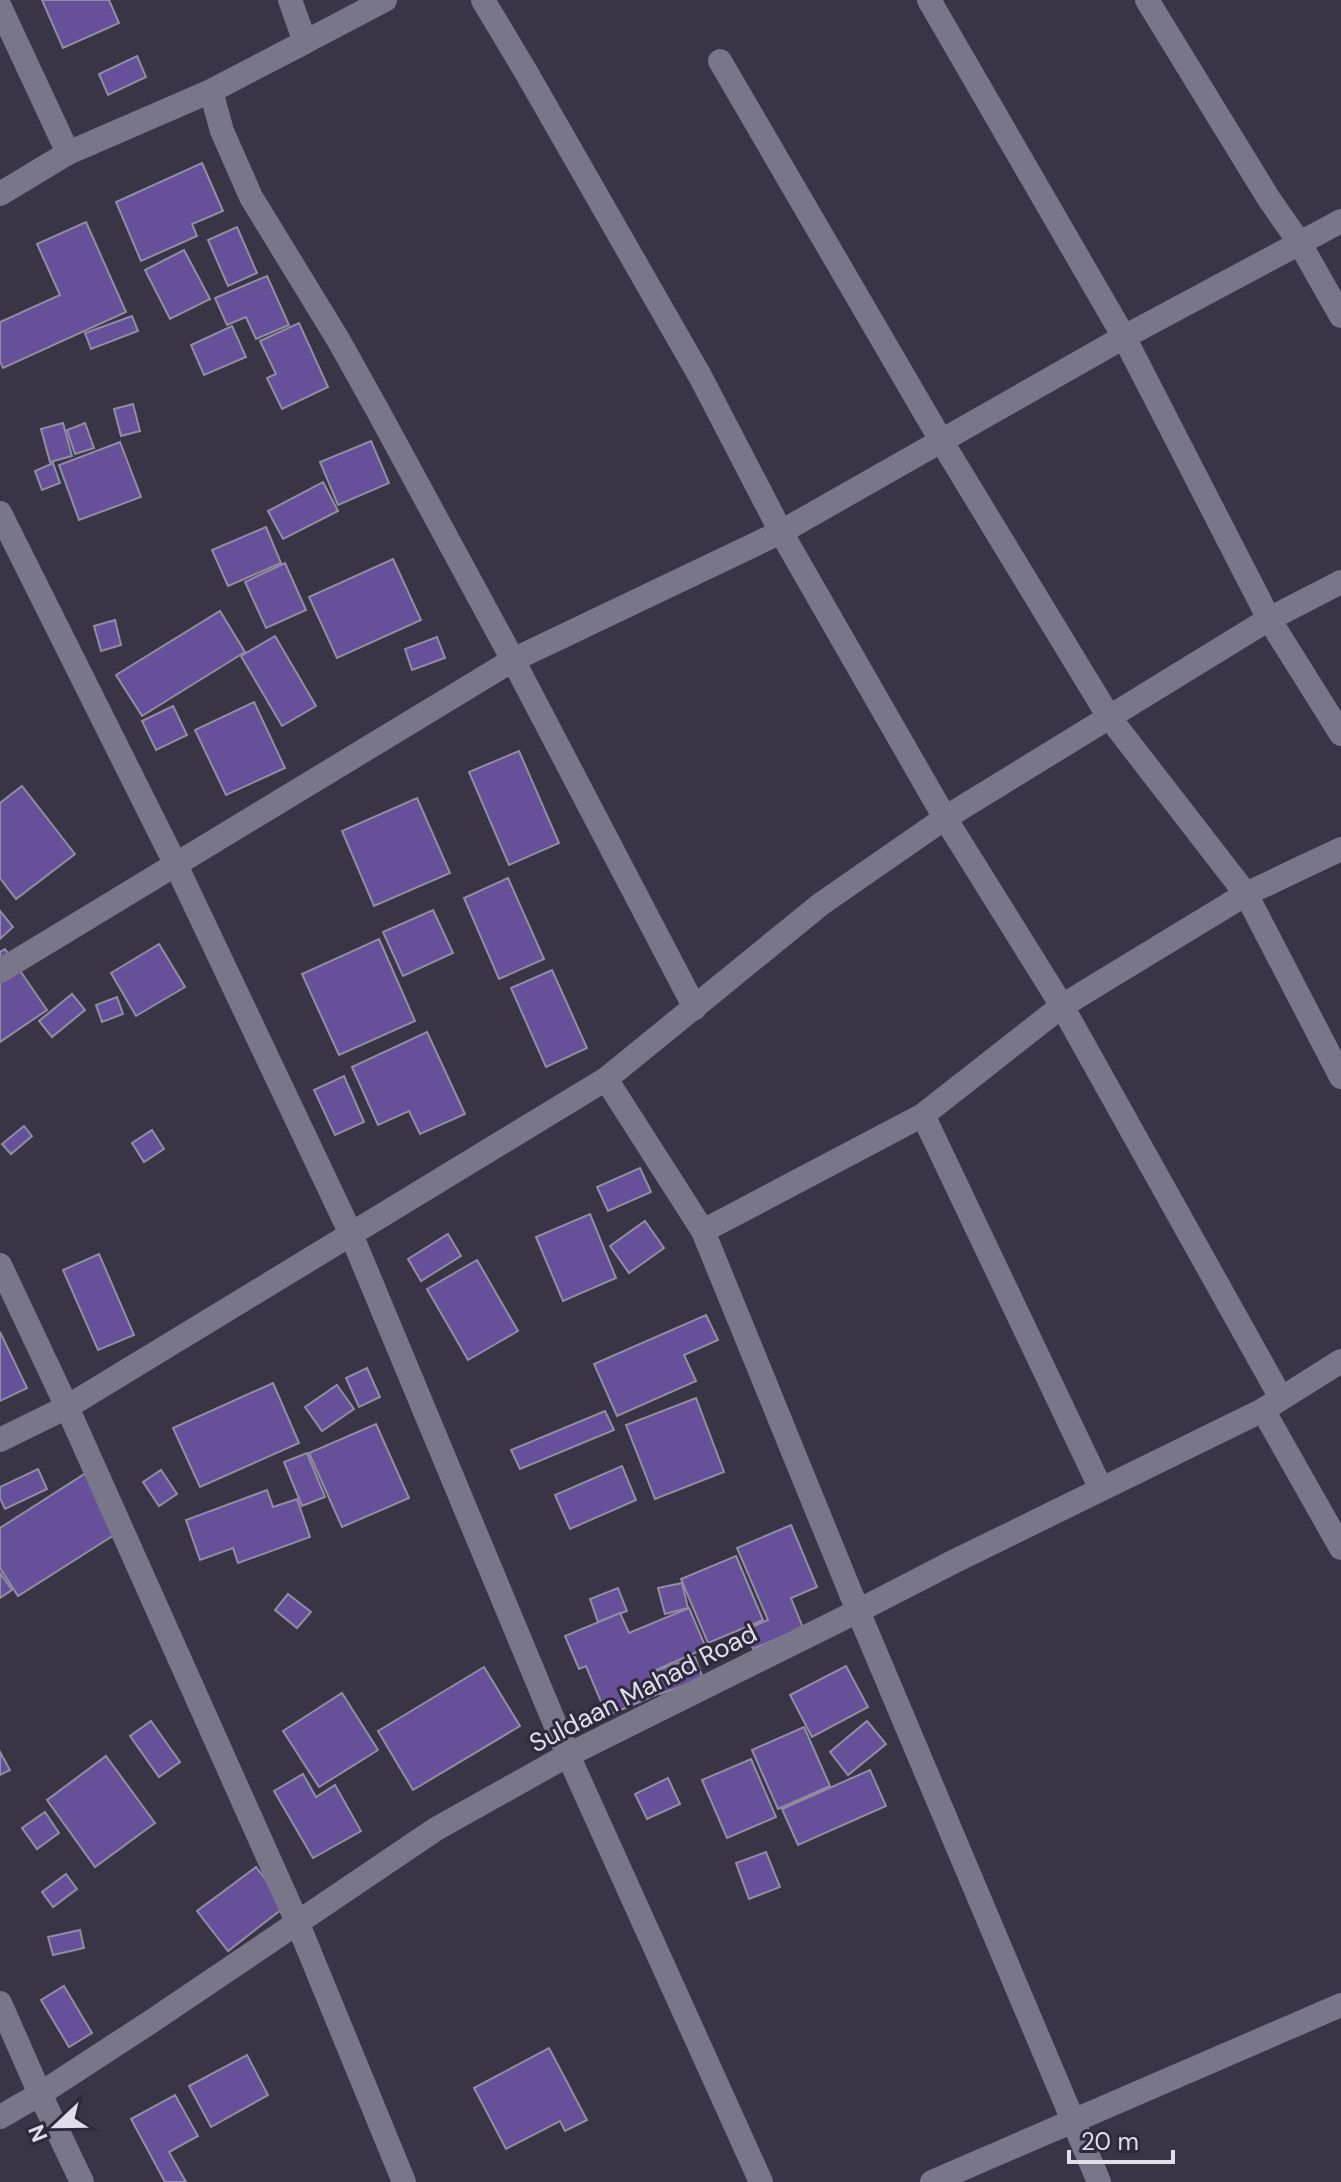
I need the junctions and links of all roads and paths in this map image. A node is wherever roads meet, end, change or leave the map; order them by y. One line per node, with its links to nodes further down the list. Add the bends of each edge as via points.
1 (290, 0): 7 (street)
2 (385, 0): 7 (street)
3 (483, 0): 18 (street, via 700,376)
4 (929, 0): 15 (street)
5 (1147, 0): 13 (street)
6 (0, 7): 10 (street)
7 (305, 42): 9 (street)
8 (720, 61): 16 (street)
9 (211, 91): 10 (street); 21 (street, via 251,197 339,341)
10 (68, 153): 11 (street)
11 (0, 194)
12 (1341, 221): 13 (street)
13 (1299, 242): 14 (street); 15 (street)
14 (1341, 316)
15 (1124, 337): 16 (street); 20 (street)
16 (942, 442): 18 (street); 22 (street)
17 (0, 513): 26 (street)
18 (781, 532): 21 (street); 24 (street)
19 (1341, 582): 20 (street)
20 (1269, 619): 22 (street); 23 (street)
21 (513, 660): 26 (street); 30 (street)
22 (1109, 717): 24 (street); 27 (street)
23 (1341, 734)
24 (945, 818): 29 (street); 30 (street, via 821,904)
25 (1341, 849): 27 (street)
26 (175, 863): 28 (street); 35 (street)
27 (1246, 894): 29 (street); 31 (street)
28 (0, 971)
29 (1062, 1006): 33 (street); 38 (street)
30 (695, 1008): 32 (street)
31 (1341, 1077)
32 (606, 1079): 34 (street); 35 (street)
33 (923, 1115): 34 (street); 41 (street)
34 (703, 1231): 43 (street)
35 (351, 1234): 39 (street); 44 (street)
36 (0, 1265): 39 (street)
37 (1341, 1361): 38 (street, Suldaan Mahad Road)
38 (1272, 1404): 41 (street, Suldaan Mahad Road); 42 (street)
39 (67, 1407): 40 (street); 45 (street)
40 (0, 1440)
41 (1101, 1489): 43 (street, Suldaan Mahad Road)
42 (1341, 1548)
43 (858, 1611): 44 (street, Suldaan Mahad Road); 50 (street)
44 (568, 1755): 45 (street, Suldaan Mahad Road, via 436,1829); 53 (street)
45 (298, 1924): 48 (street, Suldaan Mahad Road); 52 (street)
46 (0, 2003): 48 (street)
47 (1341, 2005): 50 (street)
48 (40, 2094): 49 (street, Suldaan Mahad Road); 51 (street)
49 (0, 2117)
50 (1073, 2120): 54 (street); 55 (street)
51 (82, 2182)
52 (404, 2182)
53 (761, 2182)
54 (932, 2182)
55 (1099, 2182)

